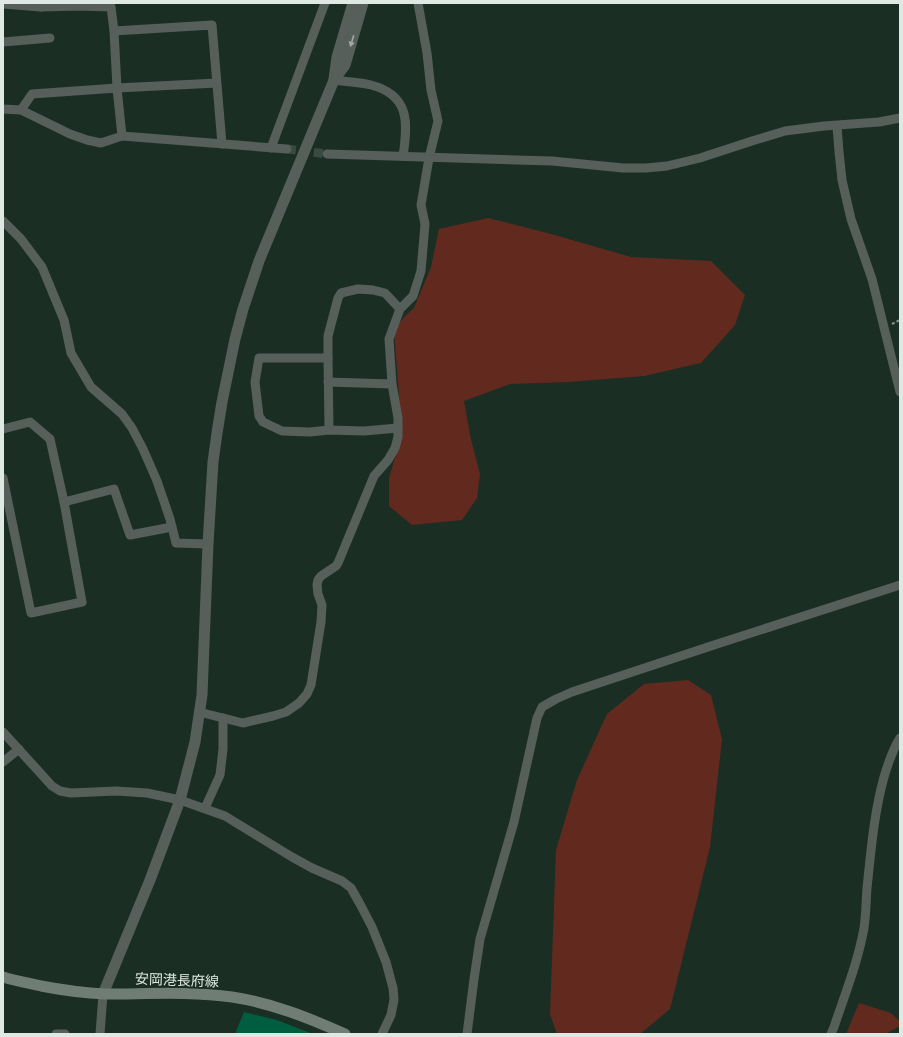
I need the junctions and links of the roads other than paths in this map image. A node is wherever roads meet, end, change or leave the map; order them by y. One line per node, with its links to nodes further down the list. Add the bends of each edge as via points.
1 (325, 3): 19 (street)
2 (353, 3): 10 (street, via 337,57)
3 (363, 3): 10 (street, one-way to 10, via 345,65)
4 (418, 3): 23 (street, via 438,121)
5 (3, 4): 6 (street)
6 (41, 5): 7 (street, via 111,7)
7 (114, 31): 11 (street, via 212,25); 12 (street)
8 (50, 38): 9 (street)
9 (3, 42)
10 (334, 80): 22 (street, via 387,90 397,100 404,110 406,123); 36 (street, via 262,255 243,308 228,369 217,433)
11 (217, 83): 12 (street); 18 (street)
12 (118, 88): 14 (street, via 32,94); 17 (street)
13 (3, 109): 14 (street)
14 (21, 110): 17 (street, via 87,140 101,143)
15 (900, 118): 16 (street)
16 (837, 126): 23 (street, via 785,132 700,158 646,168 552,161); 29 (street, via 842,180 851,219 874,286)
17 (122, 136): 18 (street)
18 (222, 144): 19 (street)
19 (271, 148): 20 (street)
20 (286, 149)
21 (327, 154): 22 (street)
22 (402, 156): 23 (street)
23 (429, 158): 25 (street, via 421,205 425,224 421,271 413,296)
24 (3, 221): 35 (street, via 21,239 42,267 64,320 71,353 91,387 122,414 132,428 157,481)
25 (400, 309): 26 (street, via 384,293 373,290 358,289 341,293 328,336); 28 (street, via 390,339)
26 (328, 358): 27 (street); 32 (street, via 259,358 255,382 259,416 263,422 282,431)
27 (328, 382): 28 (street); 32 (street)
28 (392, 384): 30 (street)
29 (900, 392)
30 (398, 428): 32 (street, via 364,431); 39 (street, via 395,448 374,476 338,563 318,580 322,622 312,686 299,703 286,712 244,723)
31 (3, 429): 34 (street, via 30,422 50,439)
32 (329, 430)
33 (3, 478): 34 (street, via 32,612 82,602)
34 (64, 502): 35 (street, via 114,489 130,535)
35 (172, 527): 36 (street, via 176,543)
36 (208, 544): 38 (street)
37 (900, 585): 53 (street, via 572,692 542,707 537,718 514,822 480,939)
38 (199, 712): 39 (street); 44 (street, via 195,742)
39 (223, 718): 45 (street, via 220,775)
40 (3, 732): 42 (street)
41 (900, 738): 54 (street, via 892,752 881,786 859,950)
42 (19, 749): 43 (street); 44 (street, via 52,786 60,791 147,793)
43 (3, 762)
44 (180, 800): 45 (street); 47 (street)
45 (205, 808): 52 (street, via 226,816 292,857 342,881 351,888 372,927 393,988 391,1015)
46 (3, 977): 47 (main road, 安岡港長府線, via 66,990)
47 (103, 994): 50 (street); 51 (main road, 安岡港長府線, via 191,994 232,997 279,1008)
48 (56, 1034): 49 (street)
49 (65, 1034)
50 (100, 1034)
51 (345, 1034)
52 (382, 1034)
53 (468, 1034)
54 (831, 1034)

